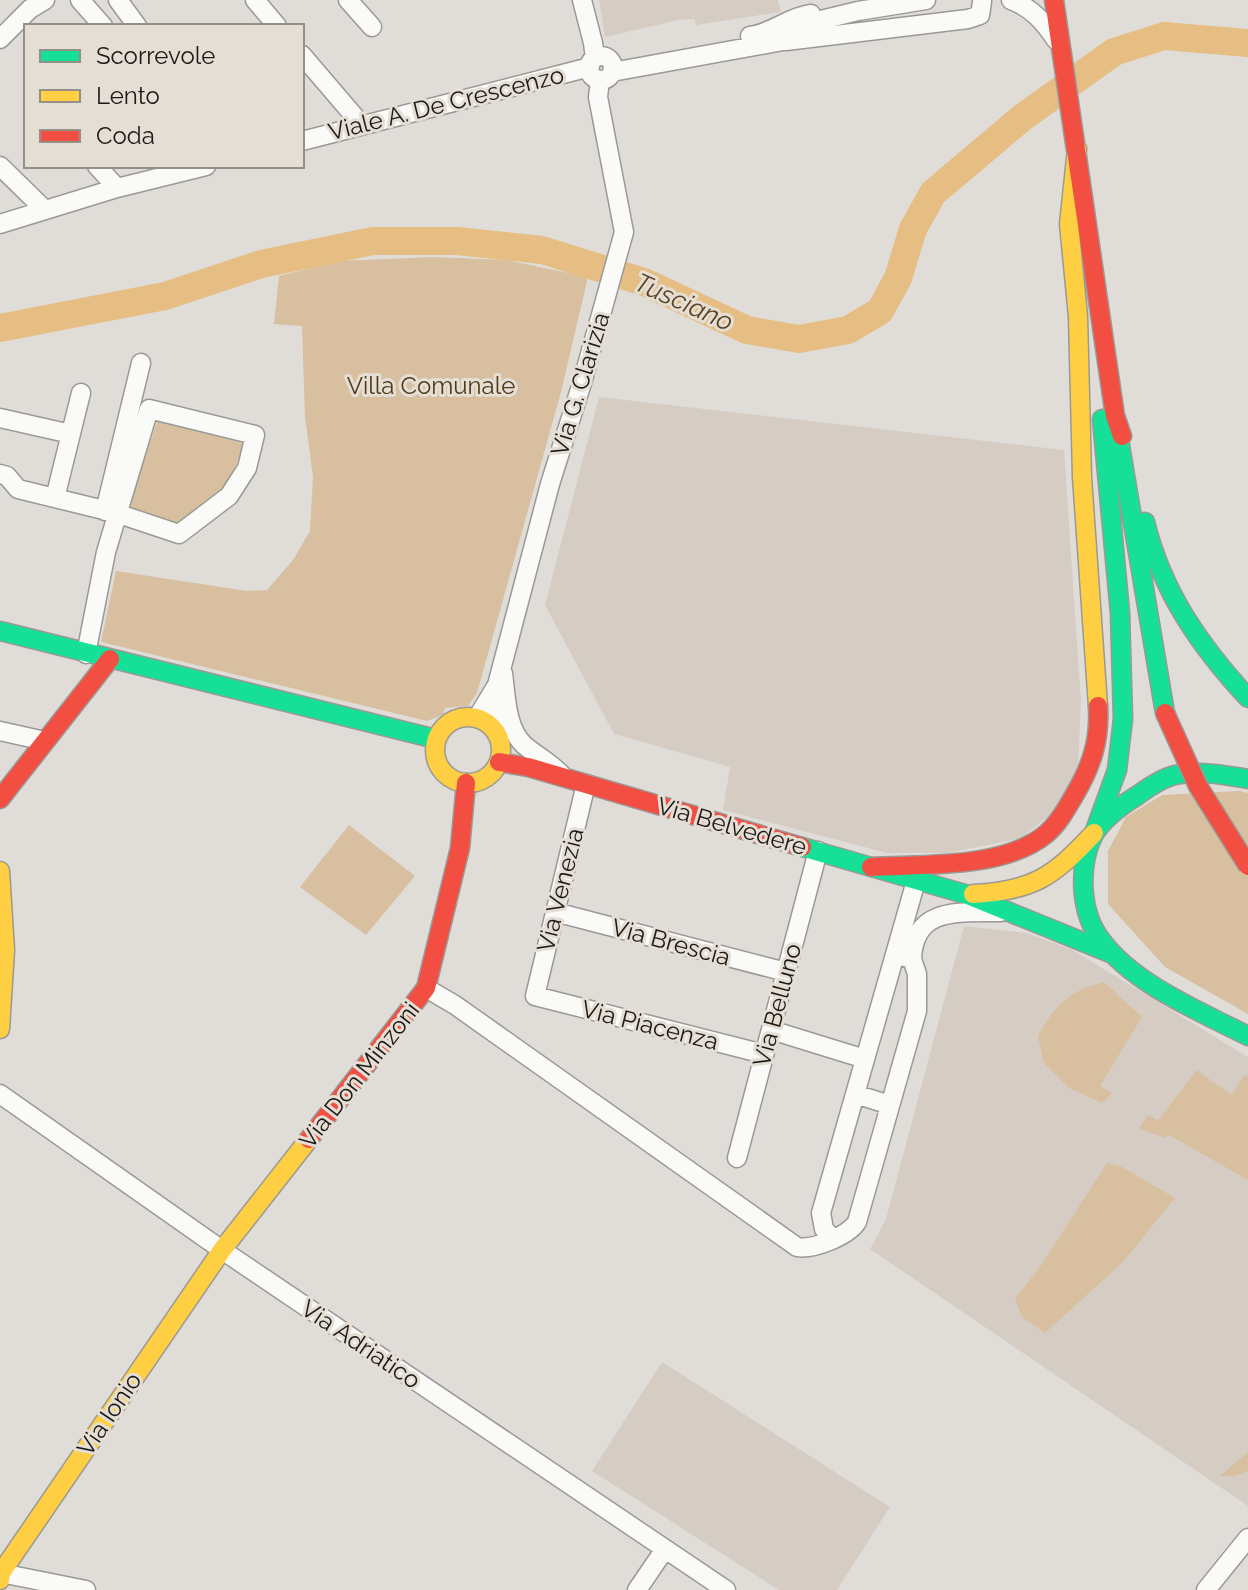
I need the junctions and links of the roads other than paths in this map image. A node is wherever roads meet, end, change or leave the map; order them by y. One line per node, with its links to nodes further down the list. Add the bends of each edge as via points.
1 (45, 0): 17 (street)
2 (80, 0): 13 (street)
3 (118, 0): 14 (street)
4 (255, 0): 15 (street)
5 (348, 0): 16 (street)
6 (582, 0): 21 (street, Via G. Clarizia)
7 (926, 0): 12 (street, Viale A. De Crescenzo)
8 (1011, 0): 20 (street, via 1044,22)
9 (1054, 0): 20 (main road)
10 (982, 2): 18 (street, Viale A. De Crescenzo, via 980,15 968,19)
11 (795, 8): 12 (street, Viale A. De Crescenzo); 21 (street, Viale A. De Crescenzo, via 770,32)
12 (858, 11): 18 (street, Viale A. De Crescenzo, via 804,24)
13 (101, 24)
14 (136, 24)
15 (275, 24)
16 (372, 27)
17 (0, 39)
18 (783, 41): 21 (street, Viale A. De Crescenzo)
19 (304, 57): 22 (street)
20 (1064, 59): 24 (main road)
21 (601, 67): 22 (street, Viale A. De Crescenzo); 43 (street, Via G. Clarizia, via 598,97 624,232)
22 (361, 124): 23 (street, Viale A. De Crescenzo)
23 (304, 140)
24 (1077, 149): 31 (main road); 59 (main road, via 1069,224 1099,721 1092,765 1046,834 1018,851 973,861)
25 (0, 166): 29 (street)
26 (99, 168): 28 (street)
27 (198, 168): 28 (street)
28 (117, 188): 29 (street)
29 (45, 210): 30 (street)
30 (1, 221)
31 (1106, 354): 34 (main road); 56 (main road, via 1102,416 1120,613 1123,719 1117,770)
32 (141, 363): 39 (street)
33 (81, 393): 36 (street)
34 (1115, 416): 44 (main road, via 1138,485 1149,541 1170,596 1212,661); 58 (main road, bridge, via 1165,713 1198,786)
35 (0, 418): 36 (street)
36 (71, 434): 38 (street)
37 (0, 474): 38 (street, via 18,489)
38 (55, 498): 39 (street)
39 (110, 512): 39 (street, via 179,534 229,496 247,468 255,435 149,409); 41 (street)
40 (0, 631): 41 (main road)
41 (86, 654): 42 (main road)
42 (110, 659): 48 (main road); 49 (main road)
43 (499, 676): 45 (street, Via G. Clarizia); 47 (street, Via G. Clarizia); 51 (street, via 521,742)
44 (1248, 698)
45 (477, 718): 47 (main road); 48 (main road, via 451,721)
46 (0, 731): 49 (street)
47 (497, 733): 50 (main road)
48 (436, 739): 53 (main road, via 440,768)
49 (45, 741): 55 (main road)
50 (499, 762): 51 (main road, Via Belvedere); 53 (main road, via 486,778)
51 (565, 778): 54 (main road, Via Belvedere)
52 (1248, 779): 56 (main road, Via Belvedere, via 1175,775 1139,792)
53 (466, 783): 68 (main road, Via Don Minzoni, via 460,848)
54 (586, 784): 57 (main road, Via Belvedere); 63 (street, Via Venezia)
55 (0, 799)
56 (1094, 833): 62 (main road, Via Belvedere, via 1039,881 1011,891); 65 (main road, Via Belvedere, via 1084,898 1091,925)
57 (818, 851): 59 (main road, Via Belvedere); 67 (street, Via Belluno)
58 (1248, 866)
59 (871, 867): 61 (main road, Via Belvedere)
60 (0, 871): 69 (main road, via 5,906)
61 (916, 881): 62 (main road, Via Belvedere); 66 (street)
62 (965, 894): 64 (main road, Via Belvedere)
63 (555, 912): 67 (street, Via Brescia); 70 (street, Via Venezia)
64 (1009, 912): 65 (main road, Via Belvedere); 66 (street, via 936,917 923,926 912,951)
65 (1110, 953): 73 (main road, Via Belvedere)
66 (904, 956): 75 (street); 78 (street, via 917,974 917,1011)
67 (786, 972): 72 (street, Via Belluno)
68 (426, 988): 80 (street, via 797,1247 815,1247); 81 (main road, Via Don Minzoni)
69 (2, 993): 71 (main road)
70 (535, 996): 74 (street, Via Piacenza)
71 (0, 1029)
72 (771, 1030): 74 (street, Via Belluno); 75 (street)
73 (1248, 1036)
74 (764, 1054): 79 (street, Via Belluno)
75 (865, 1059): 77 (street)
76 (0, 1094): 81 (street, Via Adriatico)
77 (855, 1094): 78 (street); 80 (street, via 821,1213)
78 (890, 1105): 80 (street, via 857,1222 844,1235)
79 (737, 1158)
80 (831, 1237)
81 (222, 1250): 83 (street, Via Adriatico); 84 (main road, Via Ionio)
82 (1248, 1538): 89 (street)
83 (665, 1549): 87 (street); 88 (street, Via Adriatico)
84 (0, 1573): 85 (main road, Via Ionio); 86 (street)
85 (0, 1580)
86 (86, 1590)
87 (637, 1590)
88 (726, 1590)
89 (1206, 1590)

